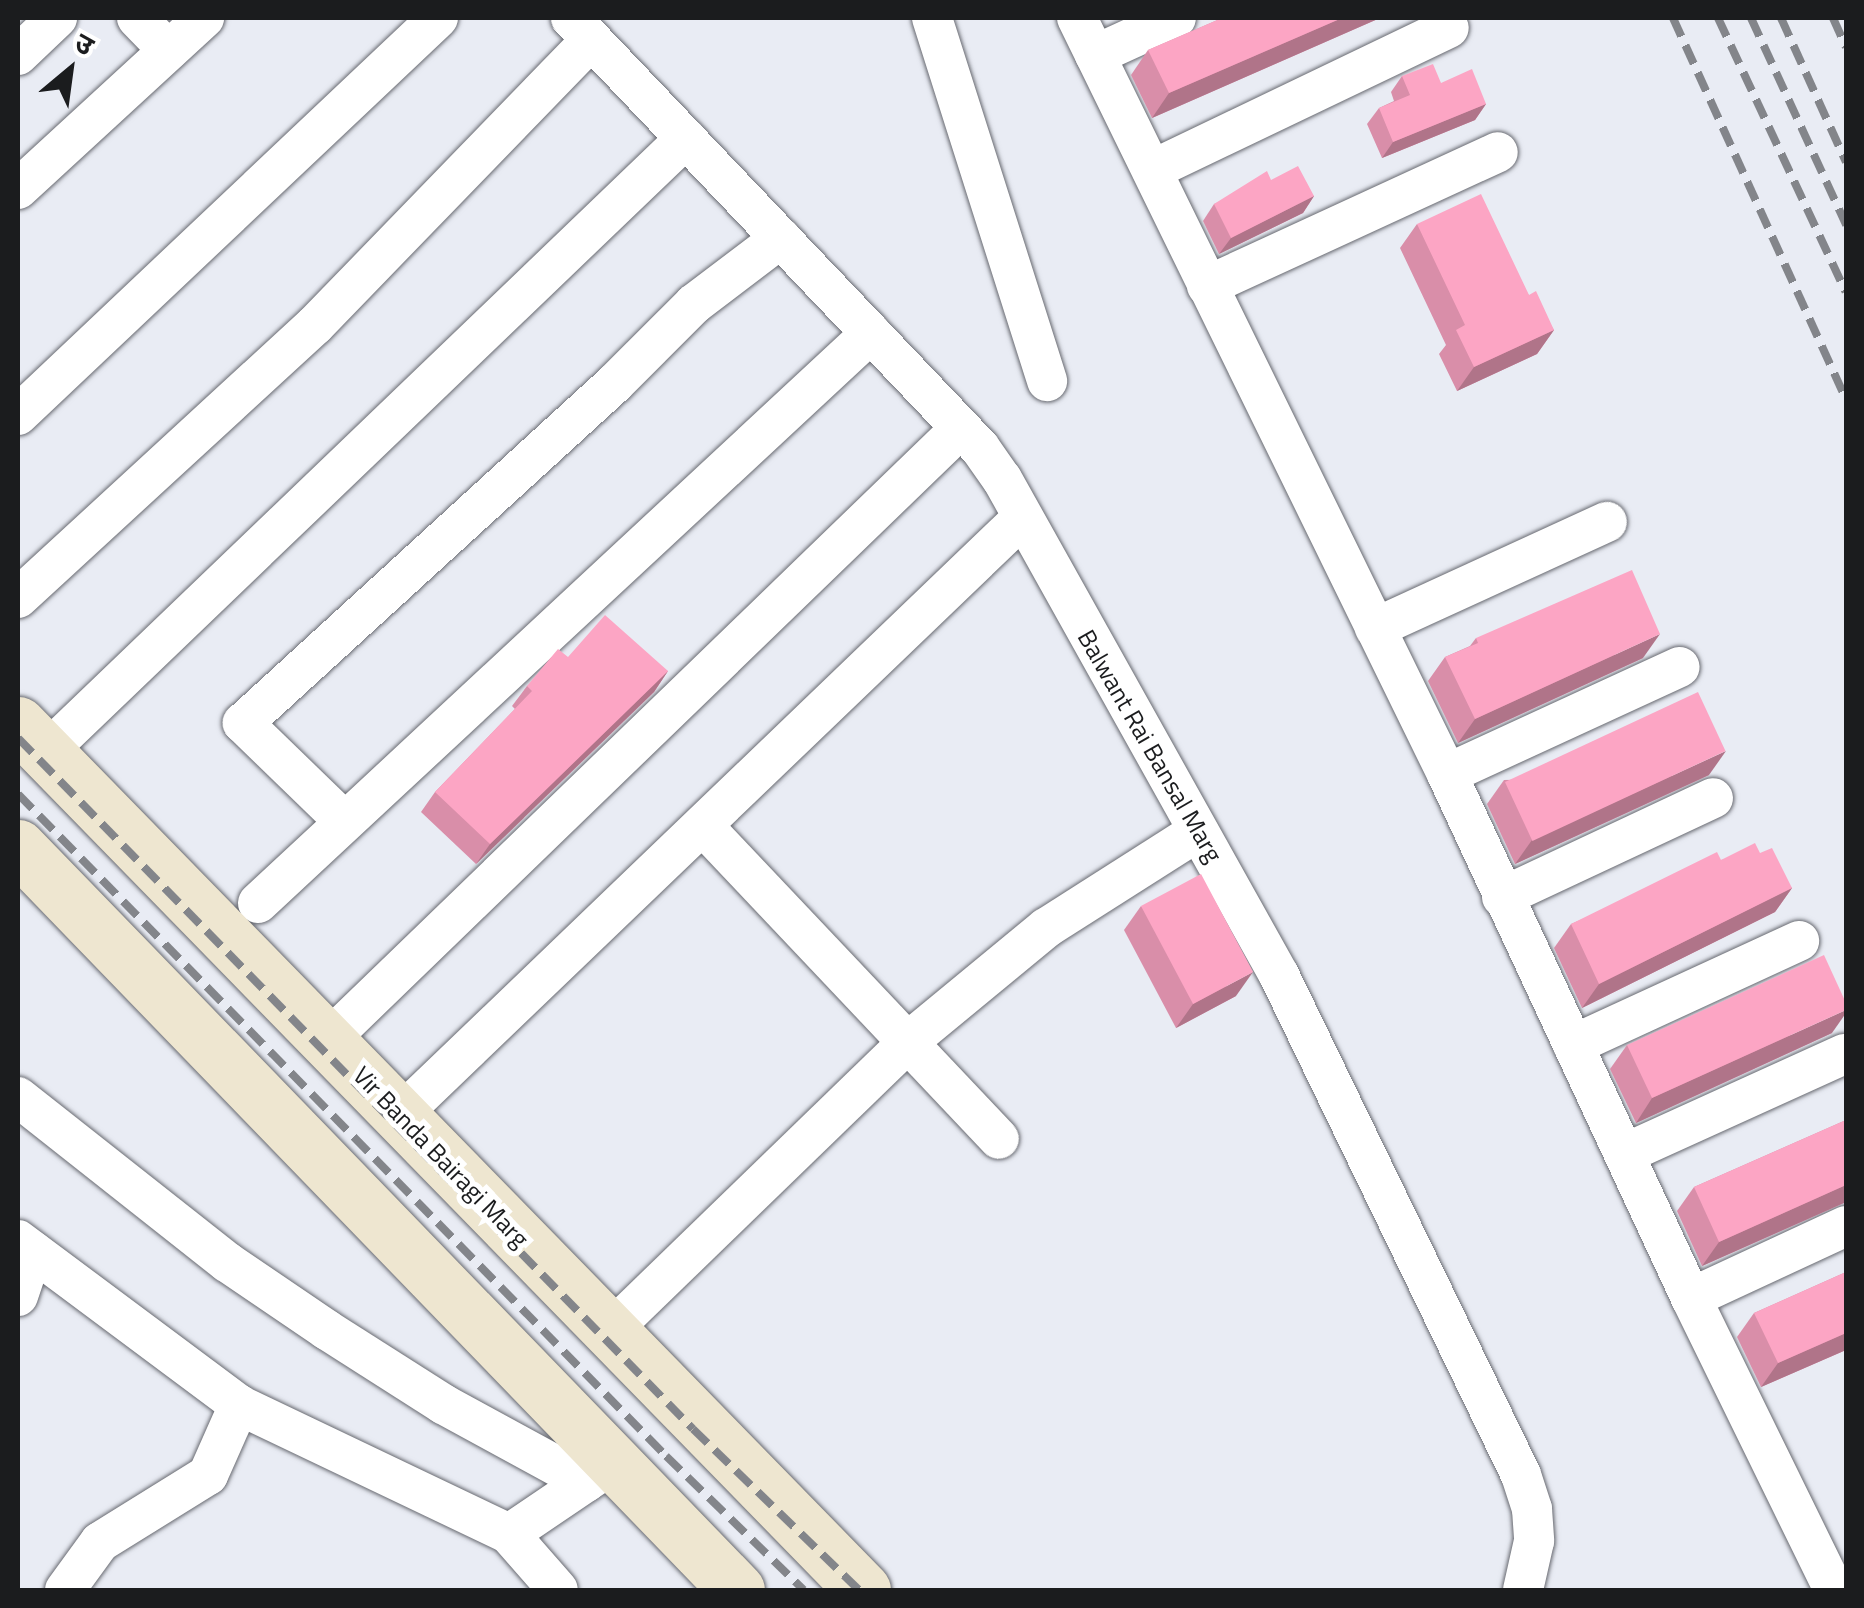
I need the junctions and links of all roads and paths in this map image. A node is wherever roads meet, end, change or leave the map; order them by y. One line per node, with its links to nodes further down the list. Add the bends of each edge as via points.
1 (57, 18): 12 (street)
2 (137, 18): 10 (street)
3 (204, 18): 10 (street)
4 (438, 18): 21 (street)
5 (932, 18): 20 (street)
6 (1077, 18): 11 (street)
7 (1176, 18): 11 (street)
8 (579, 24): 13 (street, Balwant Rai Bansal Marg); 25 (street, via 315,325)
9 (1448, 28): 15 (street)
10 (168, 50): 16 (street)
11 (1095, 54): 15 (street)
12 (18, 55)
13 (686, 138): 17 (street, Balwant Rai Bansal Marg); 28 (street)
14 (1498, 152): 18 (street)
15 (1152, 170): 18 (street)
16 (18, 189)
17 (780, 238): 19 (street, Balwant Rai Bansal Marg); 31 (street, via 694,304 244,723)
18 (1208, 286): 26 (street)
19 (870, 333): 22 (street, Balwant Rai Bansal Marg); 31 (street)
20 (1047, 382)
21 (18, 416)
22 (961, 428): 23 (street, Balwant Rai Bansal Marg, via 1002,479); 38 (street)
23 (1020, 519): 32 (street); 33 (street, Balwant Rai Bansal Marg)
24 (1607, 522): 26 (street)
25 (18, 598)
26 (1375, 628): 29 (street)
27 (1680, 667): 29 (street)
28 (31, 738): 38 (main road, Vir Banda Bairagi Marg)
29 (1447, 774): 35 (street)
30 (1712, 798): 35 (street)
31 (344, 821): 36 (street)
32 (704, 827): 39 (street); 43 (street)
33 (1198, 831): 39 (street, via 1046,928); 58 (street, Balwant Rai Bansal Marg, via 1279,974 1521,1474 1534,1542)
34 (24, 868): 52 (main road)
35 (1502, 897): 40 (street)
36 (258, 902)
37 (1800, 941): 40 (street)
38 (328, 1040): 43 (main road, Vir Banda Bairagi Marg)
39 (909, 1041): 44 (street); 50 (street)
40 (1573, 1044): 45 (street)
41 (1844, 1054): 45 (street)
42 (18, 1096): 52 (street, via 227,1262 327,1330 442,1404)
43 (400, 1116): 50 (main road, Vir Banda Bairagi Marg)
44 (999, 1140)
45 (1624, 1154): 49 (street)
46 (1846, 1226): 49 (street)
47 (25, 1246): 48 (street); 51 (street)
48 (18, 1296)
49 (1691, 1298): 59 (street)
50 (610, 1330): 57 (main road, Vir Banda Bairagi Marg)
51 (239, 1405): 53 (street); 54 (street, via 208,1474 100,1542)
52 (599, 1473): 53 (street); 56 (main road)
53 (509, 1534): 55 (street)
54 (65, 1590)
55 (558, 1590)
56 (737, 1590)
57 (862, 1590)
58 (1523, 1590)
59 (1834, 1590)

